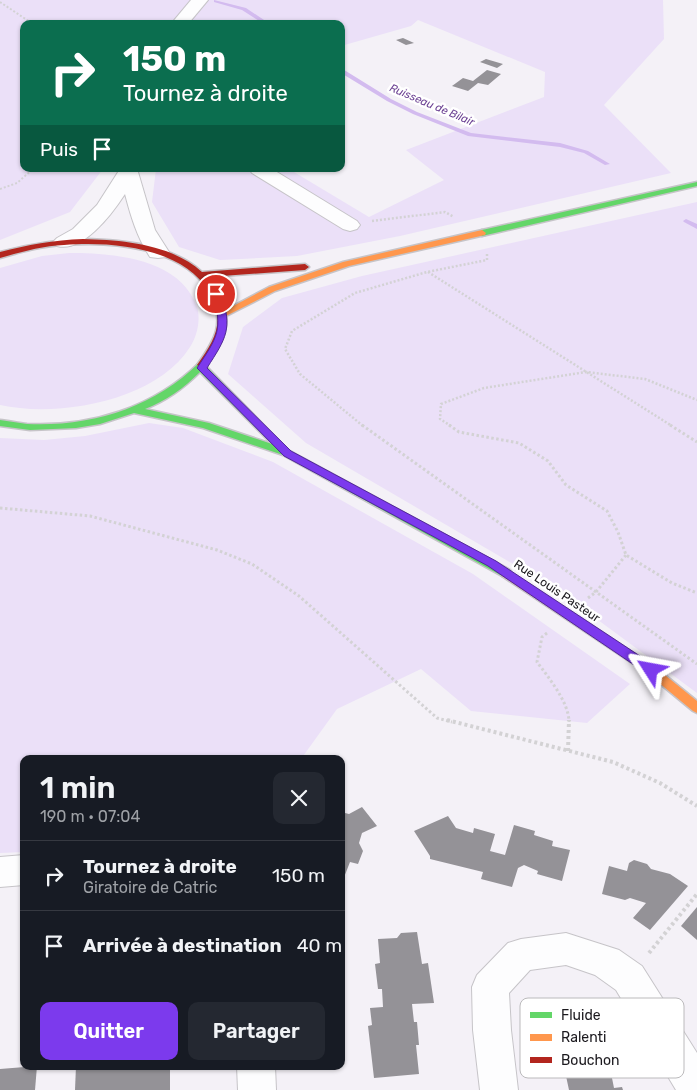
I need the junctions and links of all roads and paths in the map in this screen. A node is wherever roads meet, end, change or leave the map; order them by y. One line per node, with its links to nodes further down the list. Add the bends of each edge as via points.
1 (200, 0): 4 (street)
2 (0, 2): 3 (path)
3 (27, 20)
4 (182, 20)
5 (30, 172): 10 (path, via 17,183)
6 (128, 172): 13 (street, via 105,209 90,225)
7 (129, 172): 16 (street, via 145,230)
8 (264, 172): 12 (street)
9 (697, 184): 19 (main road)
10 (0, 189)
11 (454, 217): 12 (path, via 445,212)
12 (350, 225)
13 (64, 242): 15 (main road); 16 (main road, via 108,242)
14 (0, 243): 15 (main road)
15 (21, 248): 18 (main road)
16 (158, 252): 21 (main road)
17 (487, 254): 20 (path, via 487,260)
18 (0, 255)
19 (346, 264): 21 (main road); 22 (main road, via 272,289)
20 (427, 272): 24 (path); 32 (path, via 355,293 292,331 285,349 300,374 364,427 458,496)
21 (202, 275): 22 (main road, via 216,294)
22 (223, 314): 23 (main road, via 220,341)
23 (202, 368): 26 (main road, via 172,391); 29 (main road, Rue Louis Pasteur)
24 (586, 372): 25 (path, via 645,379); 28 (path); 31 (path, via 484,388 441,404 440,419 459,432 519,442 548,461 566,485 607,511 626,555 672,583)
25 (697, 400)
26 (133, 410): 27 (main road, via 83,423 31,427); 29 (main road, Rue Louis Pasteur, via 205,425)
27 (0, 423)
28 (697, 442)
29 (287, 453): 33 (main road, Rue Louis Pasteur, via 492,564 651,670)
30 (0, 508): 34 (path, via 90,516 217,550 252,564 299,596 437,718 613,762 660,783)
31 (697, 593)
32 (697, 664)
33 (697, 708)
34 (697, 806)
35 (20, 870): 36 (street)
36 (0, 872)
37 (697, 894): 38 (path)
38 (629, 978): 39 (street); 44 (street, via 606,962 566,949 521,955 490,987)
39 (641, 998)
40 (684, 1067): 42 (street)
41 (256, 1070): 43 (street)
42 (697, 1088)
43 (257, 1090)
44 (499, 1090)

